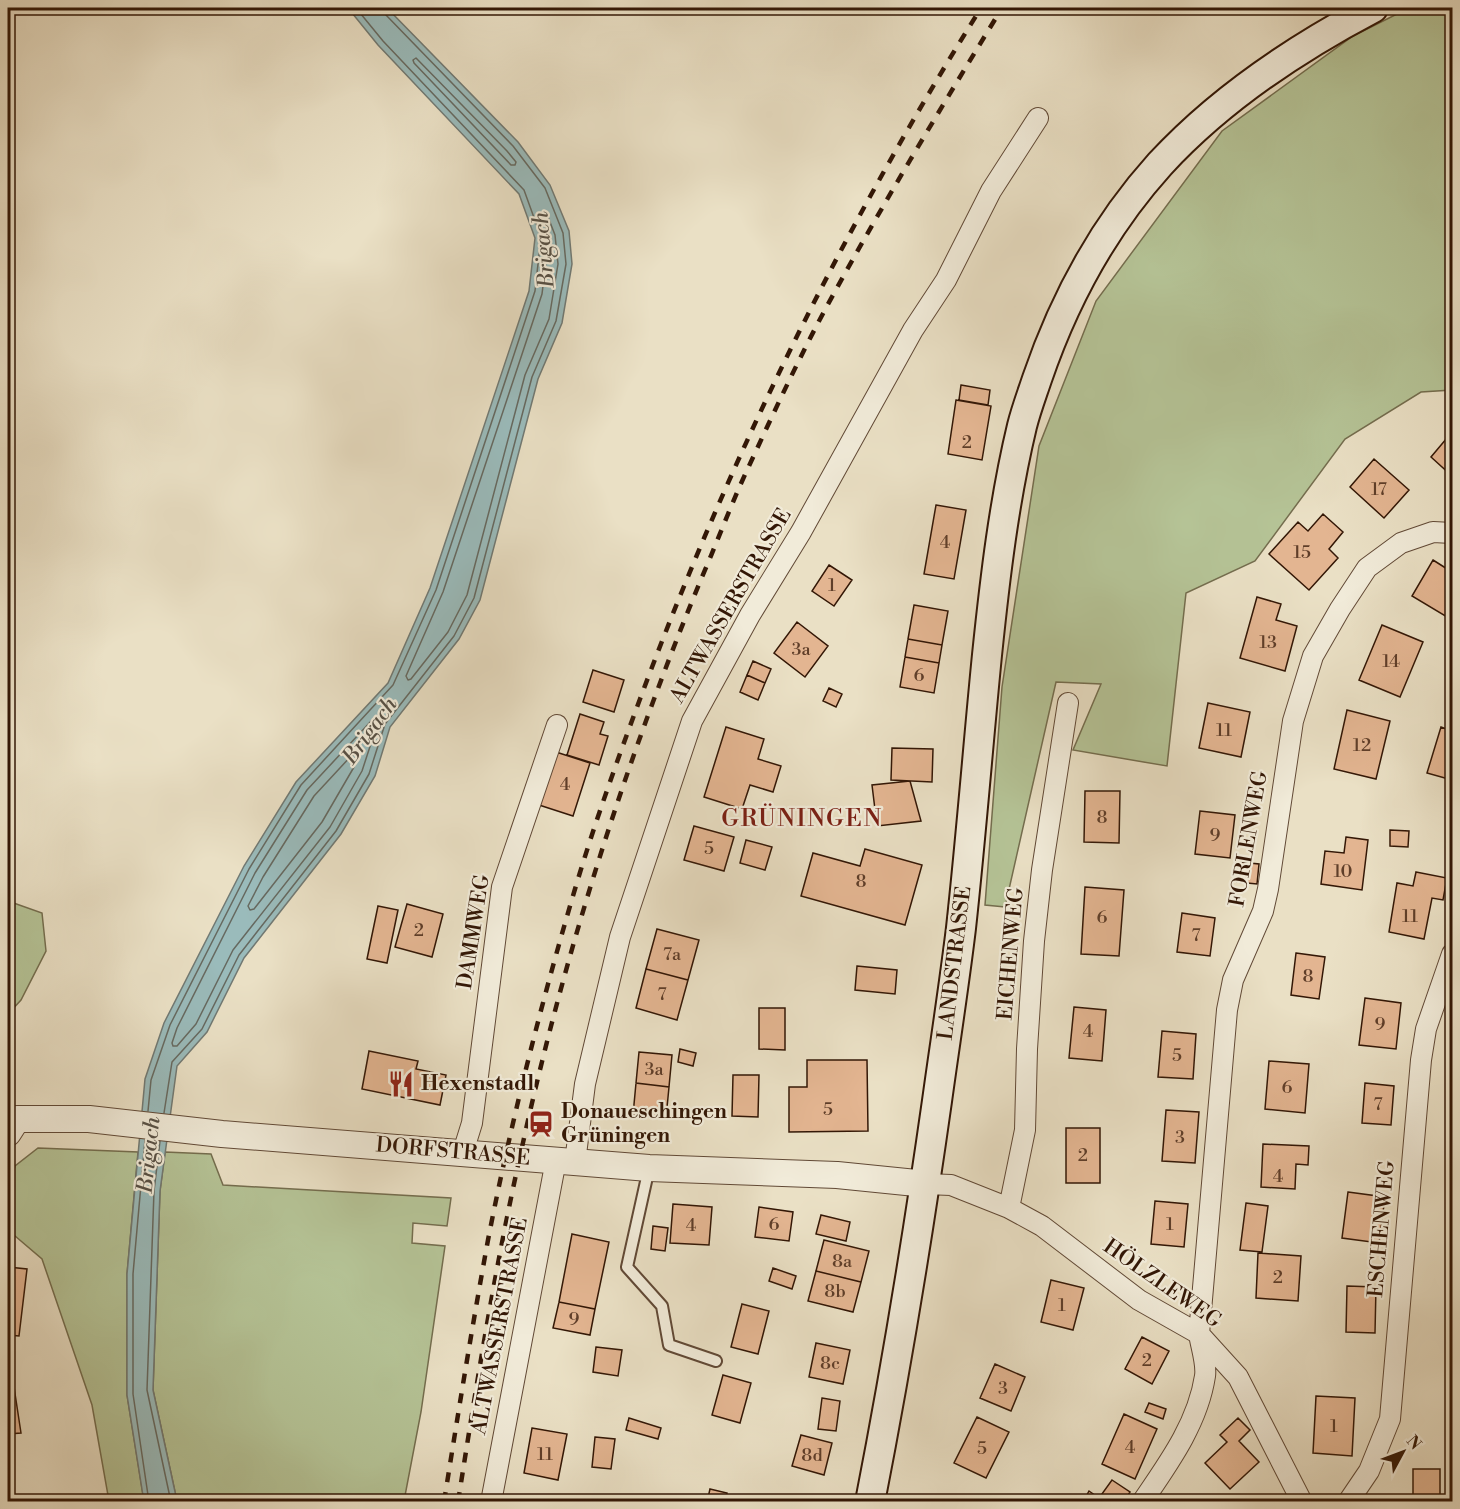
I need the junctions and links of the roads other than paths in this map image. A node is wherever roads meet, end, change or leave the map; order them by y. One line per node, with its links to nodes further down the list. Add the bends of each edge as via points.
1 (1373, 8): 11 (main road, LANDSTRASSE, via 1316,39 1234,96 1159,165 1093,255 1050,342 1022,423 1002,531 958,955)
2 (1038, 118): 9 (street, ALTWASSERSTRASSE, via 992,191 946,280 913,330 692,721 620,937)
3 (1452, 533): 13 (street, FORLENWEG, via 1433,532 1401,543 1367,568 1313,656 1293,721 1263,911 1233,980 1227,1010)
4 (1068, 703): 12 (street, EICHENWEG, via 1034,941 1025,1130)
5 (557, 725): 8 (street, DAMMWEG, via 502,887 472,1123)
6 (1452, 954): 19 (street, ESCHENWEG, via 1424,1039 1390,1419 1369,1471)
7 (11, 1120): 8 (street, DORFSTRASSE, via 89,1119 222,1134)
8 (463, 1152): 9 (street, DORFSTRASSE)
9 (566, 1161): 10 (street, DORFSTRASSE); 15 (street, ALTWASSERSTRASSE)
10 (649, 1168): 11 (street, DORFSTRASSE, via 837,1175); 14 (lane, via 627,1267 662,1306 669,1345)
11 (926, 1184): 12 (street, HÖLZLEWEG, via 951,1185); 16 (main road, LANDSTRASSE)
12 (1009, 1208): 13 (street, HÖLZLEWEG, via 1042,1226 1139,1299)
13 (1199, 1334): 17 (street, FORLENWEG, via 1205,1374 1193,1418); 18 (street, HÖLZLEWEG, via 1238,1377)
14 (716, 1361)
15 (491, 1502)
16 (870, 1502)
17 (1142, 1502)
18 (1302, 1502)
19 (1348, 1502)

